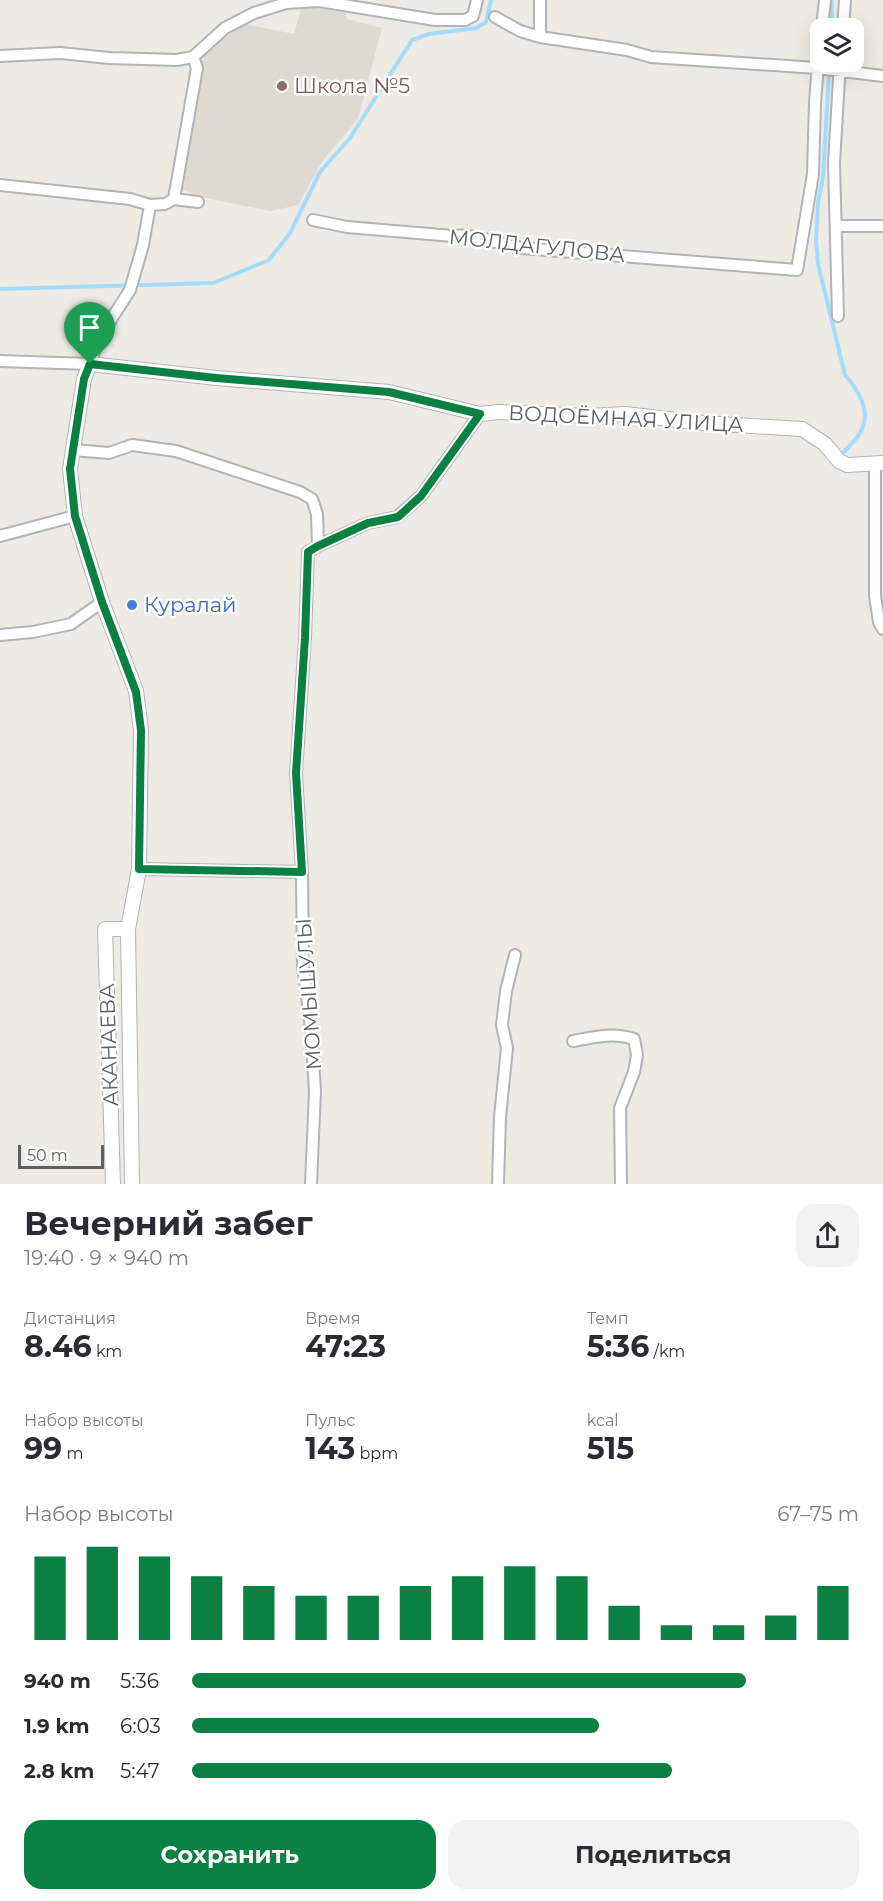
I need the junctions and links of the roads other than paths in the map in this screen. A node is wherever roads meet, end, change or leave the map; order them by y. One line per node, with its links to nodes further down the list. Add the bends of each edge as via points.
1 (477, 0): 10 (street, via 473,16 465,20 435,20 320,1 286,3 225,28)
2 (540, 0): 8 (street)
3 (825, 0): 6 (street)
4 (846, 0): 7 (street)
5 (495, 17): 8 (street)
6 (823, 18)
7 (844, 18)
8 (540, 37): 11 (street, via 651,57)
9 (0, 56): 10 (street, via 60,53 109,58)
10 (193, 57): 17 (street, via 197,68)
11 (810, 68)
12 (817, 72): 20 (street, МОЛДАГУЛОВА, via 813,174 797,270 522,249 467,234 347,227)
13 (839, 72): 21 (street, via 834,163)
14 (864, 72): 15 (street)
15 (883, 76)
16 (0, 184): 19 (street)
17 (174, 200): 18 (street); 19 (street)
18 (198, 202)
19 (150, 205): 25 (street, АКАНАЕВА, via 132,285)
20 (313, 220)
21 (836, 226): 22 (street); 23 (street)
22 (883, 226)
23 (838, 316)
24 (0, 361): 25 (street, ВОДОЁМНАЯ УЛИЦА)
25 (90, 364): 26 (street, ВОДОЁМНАЯ УЛИЦА, via 389,392); 27 (street, АКАНАЕВА)
26 (480, 414): 28 (street, ВОДОЁМНАЯ УЛИЦА, via 625,414 802,429 847,465); 31 (street, via 421,496 398,517 368,523)
27 (73, 450): 29 (street, АКАНАЕВА, via 70,469); 31 (street, via 110,453 132,445 176,451 300,492 312,499 317,513)
28 (879, 463): 33 (street, via 875,596)
29 (75, 516): 30 (street); 32 (street, АКАНАЕВА)
30 (0, 536)
31 (318, 546): 36 (street, МОМЫШУЛЫ, via 308,552 296,773)
32 (102, 602): 34 (street, via 71,624); 35 (street, АКАНАЕВА, via 136,692 141,730)
33 (883, 629)
34 (0, 634)
35 (139, 869): 36 (street); 37 (street, АКАНАЕВА)
36 (302, 872): 42 (street, МОМЫШУЛЫ, via 303,966 315,1091)
37 (128, 929): 40 (street, АКАНАЕВА, via 105,929); 41 (street, АКАНАЕВА)
38 (514, 955): 43 (street, via 502,1025 507,1048)
39 (573, 1041): 44 (street, via 600,1035 634,1039 634,1072 620,1108)
40 (113, 1184)
41 (132, 1184)
42 (311, 1184)
43 (498, 1184)
44 (621, 1184)

